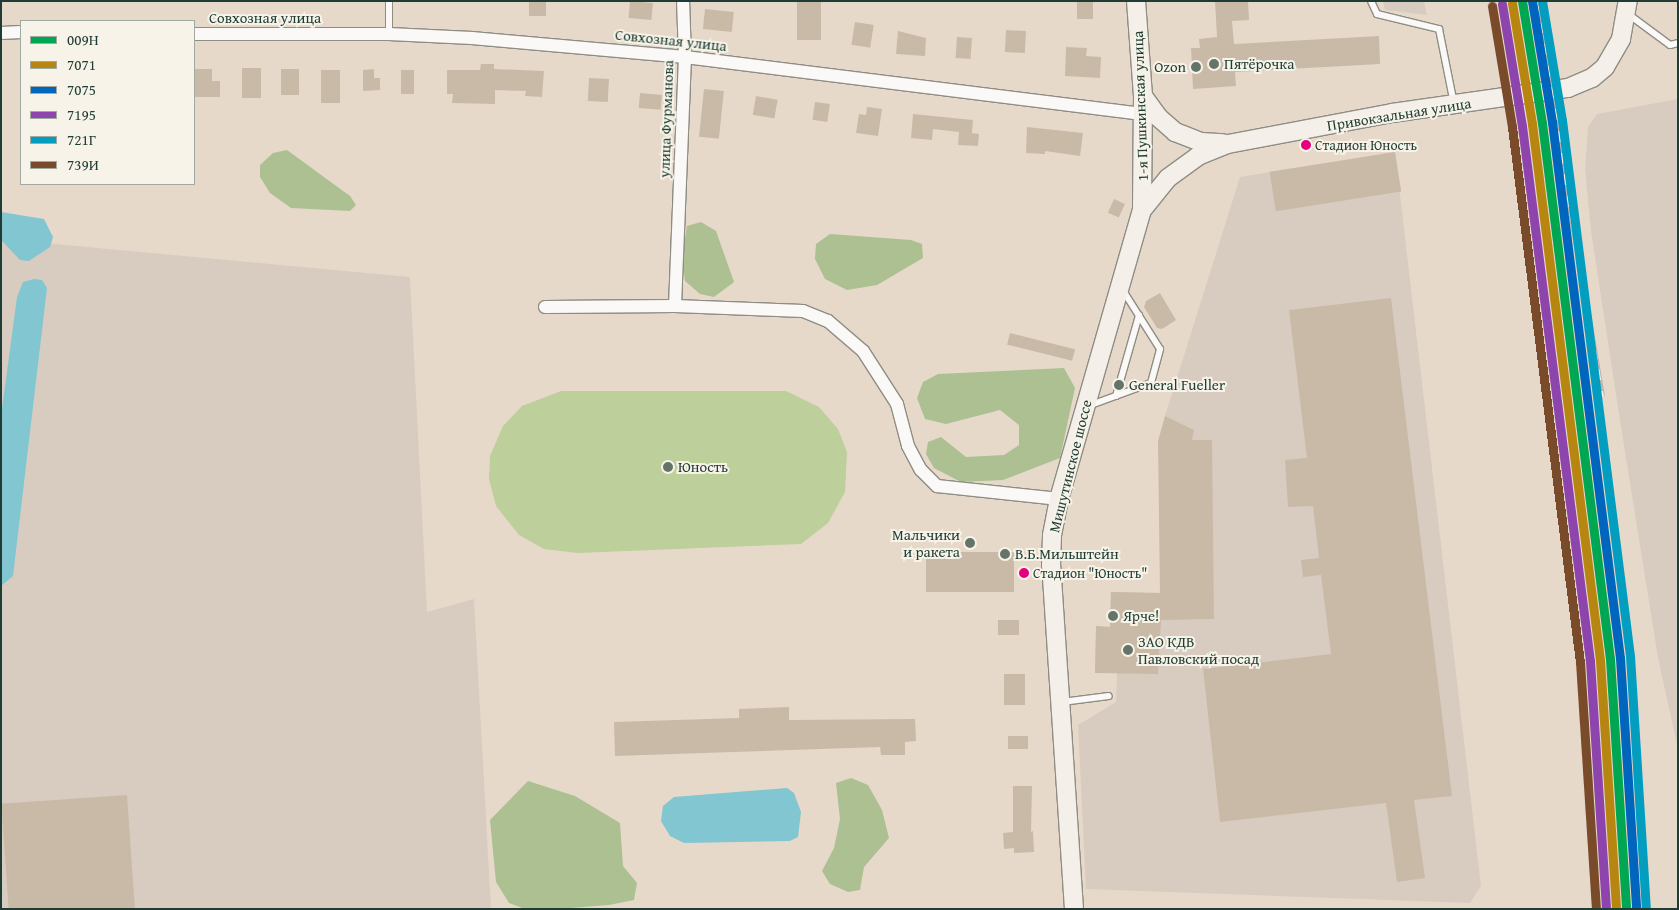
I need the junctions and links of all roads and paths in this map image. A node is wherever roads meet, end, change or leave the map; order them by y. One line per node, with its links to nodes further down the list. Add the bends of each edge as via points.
1 (390, 1): 9 (lane)
2 (683, 1): 11 (street, улица Фурманова)
3 (1136, 1): 12 (main road, 1-я Пушкинская улица)
4 (1371, 1): 13 (lane, via 1377,14 1439,29)
5 (1627, 7): 10 (lane, via 1670,45); 13 (main road, Привокзальная улица, via 1621,38 1605,67 1592,78 1568,88)
6 (20, 32): 7 (street)
7 (1, 33)
8 (195, 34): 9 (street, Совхозная улица)
9 (389, 34): 11 (street, Совхозная улица)
10 (1678, 43)
11 (684, 57): 14 (street, Совхозная улица); 18 (street, улица Фурманова)
12 (1142, 96): 14 (main road, 1-я Пушкинская улица); 15 (main road, via 1175,132 1201,142)
13 (1455, 105): 15 (main road, Привокзальная улица)
14 (1142, 114): 16 (main road, 1-я Пушкинская улица)
15 (1228, 144): 16 (main road, Привокзальная улица, via 1198,156 1168,178)
16 (1142, 210): 17 (main road, Мишутинское шоссе)
17 (1120, 285): 20 (lane); 22 (main road, Мишутинское шоссе)
18 (675, 306): 19 (street); 23 (street, via 803,311 828,321 863,351 882,377 897,404 912,454 921,470 937,486)
19 (545, 307)
20 (1139, 315): 21 (lane); 21 (lane, via 1160,349 1151,382)
21 (1116, 396): 22 (lane)
22 (1085, 407): 23 (main road, Мишутинское шоссе)
23 (1059, 499): 25 (main road, Мишутинское шоссе, via 1051,565)
24 (1109, 696): 25 (lane)
25 (1060, 702): 26 (main road, Мишутинское шоссе)
26 (1074, 909)

